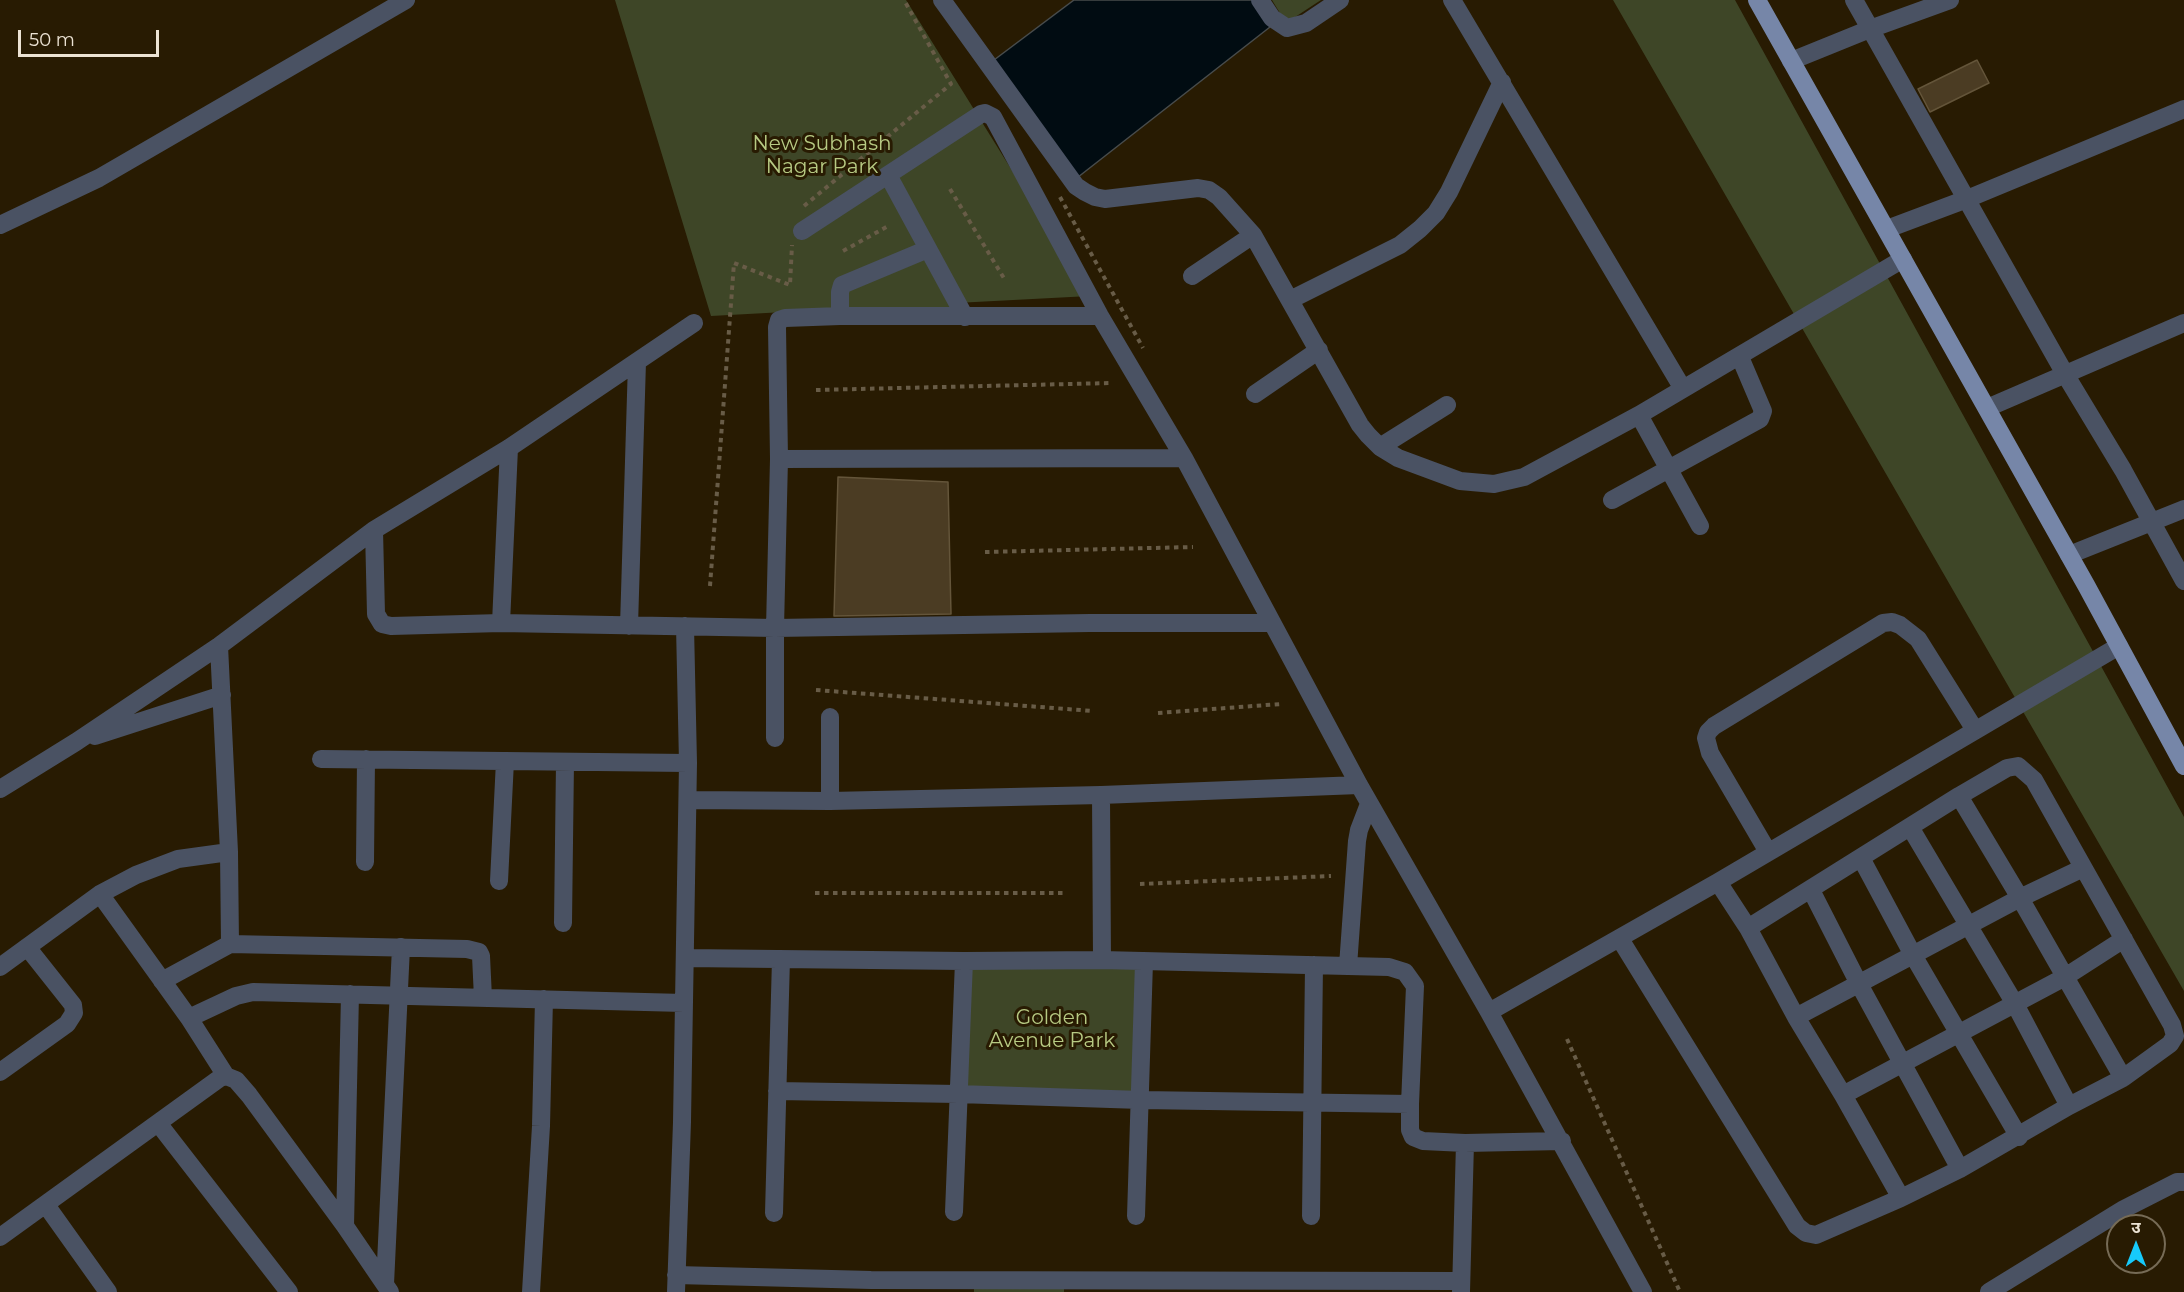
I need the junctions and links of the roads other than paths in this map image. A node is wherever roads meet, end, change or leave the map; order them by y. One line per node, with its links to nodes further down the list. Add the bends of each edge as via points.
1 (406, 0): 15 (street, via 99,178)
2 (942, 0): 18 (street, via 1076,186 1095,198 1106,199 1181,189 1209,190)
3 (1260, 0): 4 (street, via 1272,18 1287,28 1306,23)
4 (1340, 0)
5 (1452, 0): 11 (street)
6 (1757, 0): 10 (main road)
7 (1854, 0): 9 (street)
8 (1950, 0): 9 (street)
9 (1870, 29): 10 (street); 14 (street)
10 (1791, 61): 16 (main road)
11 (1502, 82): 22 (street, via 1449,192 1420,230 1400,246); 32 (street)
12 (2184, 109): 14 (street)
13 (888, 175): 17 (street); 19 (street); 24 (street, via 981,114 993,117)
14 (1967, 199): 16 (street); 31 (street)
15 (0, 225)
16 (1887, 230): 20 (main road)
17 (802, 231)
18 (1253, 235): 21 (street); 22 (street)
19 (928, 249): 23 (street, via 842,285); 25 (street)
20 (1903, 259): 29 (street); 35 (main road)
21 (1192, 276)
22 (1290, 300): 28 (street)
23 (840, 316): 25 (street); 40 (street, via 784,318 778,323)
24 (1100, 316): 25 (street); 39 (street)
25 (965, 317)
26 (694, 323): 30 (street)
27 (2184, 323): 31 (street)
28 (1319, 350): 33 (street); 37 (street, via 1360,425)
29 (1740, 357): 32 (street); 41 (street, via 1763,416)
30 (636, 362): 38 (street); 51 (street)
31 (2066, 374): 35 (street); 44 (street)
32 (1683, 389): 36 (street)
33 (1255, 394)
34 (1447, 405): 37 (street)
35 (1987, 408): 47 (main road)
36 (1639, 415): 37 (street, via 1524,477 1494,484 1460,481 1398,458); 41 (street)
37 (1380, 447)
38 (509, 448): 46 (street); 49 (street)
39 (1184, 458): 40 (street); 50 (street)
40 (779, 459): 53 (street)
41 (1667, 468): 42 (street); 45 (street)
42 (1612, 500)
43 (2184, 509): 44 (street)
44 (2152, 523): 47 (street); 48 (street)
45 (1700, 526)
46 (374, 530): 49 (street, via 376,609 382,624); 54 (street)
47 (2069, 555): 55 (main road)
48 (2184, 581)
49 (501, 623): 51 (street)
50 (1270, 623): 53 (street); 67 (street)
51 (629, 626): 52 (street)
52 (686, 626): 53 (street); 65 (street)
53 (775, 628): 59 (street)
54 (219, 645): 56 (street); 60 (street)
55 (2119, 646): 58 (street); 66 (main road)
56 (222, 695): 60 (street); 75 (street)
57 (830, 717): 72 (street)
58 (1975, 730): 76 (street); 76 (street, via 1918,639 1900,625 1884,623 1708,732 1710,753)
59 (775, 738)
60 (76, 741): 68 (street)
61 (321, 759): 62 (street)
62 (366, 759): 63 (street); 78 (street)
63 (505, 761): 64 (street); 80 (street)
64 (566, 762): 65 (street); 85 (street)
65 (688, 763): 71 (street)
66 (2184, 766)
67 (1359, 785): 69 (street); 73 (street)
68 (0, 789)
69 (1101, 795): 72 (street); 96 (street)
70 (1959, 796): 74 (street); 79 (street, via 2007,768 2018,766 2034,780); 84 (street)
71 (688, 800): 72 (street); 94 (street)
72 (830, 801)
73 (1369, 804): 100 (street, via 1357,841); 111 (street)
74 (1910, 827): 77 (street); 86 (street)
75 (230, 852): 83 (street, via 154,867); 90 (street)
76 (1768, 852): 81 (street)
77 (1861, 858): 82 (street); 93 (street)
78 (365, 862)
79 (2083, 868): 84 (street); 89 (street)
80 (500, 881)
81 (1718, 882): 87 (street); 88 (street)
82 (1811, 890): 87 (street); 104 (street)
83 (100, 894): 91 (street); 103 (street)
84 (2020, 898): 86 (street); 102 (street)
85 (563, 923)
86 (1969, 926): 93 (street); 110 (street)
87 (1748, 928): 112 (street)
88 (1620, 939): 111 (street); 132 (street, via 1797,1226 1816,1235)
89 (2124, 939): 102 (street); 118 (street, via 2175,1036 2170,1044)
90 (230, 945): 92 (street); 103 (street)
91 (27, 947): 101 (street); 116 (street, via 73,1005 74,1013 67,1024)
92 (401, 947): 106 (street); 107 (street, via 479,952)
93 (1913, 956): 104 (street); 114 (street)
94 (685, 958): 95 (street); 109 (street)
95 (781, 959): 97 (street); 119 (street)
96 (1102, 960): 97 (street); 98 (street)
97 (964, 962): 120 (street)
98 (1144, 962): 99 (street); 122 (street)
99 (1314, 965): 100 (street); 123 (street)
100 (1348, 966): 124 (street, via 1389,967 1410,977 1415,986)
101 (0, 967)
102 (2065, 977): 110 (street); 118 (street)
103 (162, 981): 113 (street)
104 (1859, 984): 112 (street); 115 (street)
105 (350, 994): 106 (street); 113 (street, via 253,992); 138 (street)
106 (400, 995): 107 (street); 149 (street)
107 (483, 998): 108 (street)
108 (544, 999): 109 (street); 152 (street, via 542,1125)
109 (684, 1003): 140 (street)
110 (2015, 1004): 114 (street); 125 (street)
111 (1489, 1012): 128 (street)
112 (1796, 1017): 121 (street)
113 (189, 1018): 117 (street)
114 (1959, 1035): 115 (street); 127 (street)
115 (1904, 1063): 121 (street); 130 (street)
116 (0, 1072)
117 (226, 1076): 126 (street); 138 (street, via 236,1080 249,1095)
118 (2123, 1078): 125 (street)
119 (777, 1091): 120 (street); 135 (street)
120 (958, 1094): 122 (street); 134 (street)
121 (1843, 1095): 132 (street)
122 (1141, 1100): 123 (street); 136 (street)
123 (1312, 1101): 124 (street); 137 (street)
124 (1410, 1104): 129 (street, via 1413,1137)
125 (2069, 1106): 127 (street)
126 (158, 1123): 133 (street); 151 (street)
127 (2019, 1137): 130 (street)
128 (1562, 1141): 129 (street); 153 (street)
129 (1465, 1143): 148 (street)
130 (1960, 1169): 132 (street)
131 (2184, 1182): 154 (street, via 2124,1209)
132 (1901, 1198)
133 (46, 1205): 139 (street); 150 (street)
134 (954, 1212)
135 (774, 1213)
136 (1136, 1216)
137 (1311, 1216)
138 (345, 1226): 149 (street)
139 (0, 1237)
140 (676, 1283): 141 (street)
141 (757, 1285): 142 (street)
142 (871, 1286): 143 (street)
143 (961, 1286): 144 (street)
144 (1066, 1286): 145 (street)
145 (1181, 1286): 146 (street)
146 (1256, 1286): 147 (street)
147 (1373, 1287): 148 (street)
148 (1461, 1287)
149 (388, 1288)
150 (108, 1292)
151 (289, 1292)
152 (531, 1292)
153 (1644, 1292)
154 (1989, 1292)

